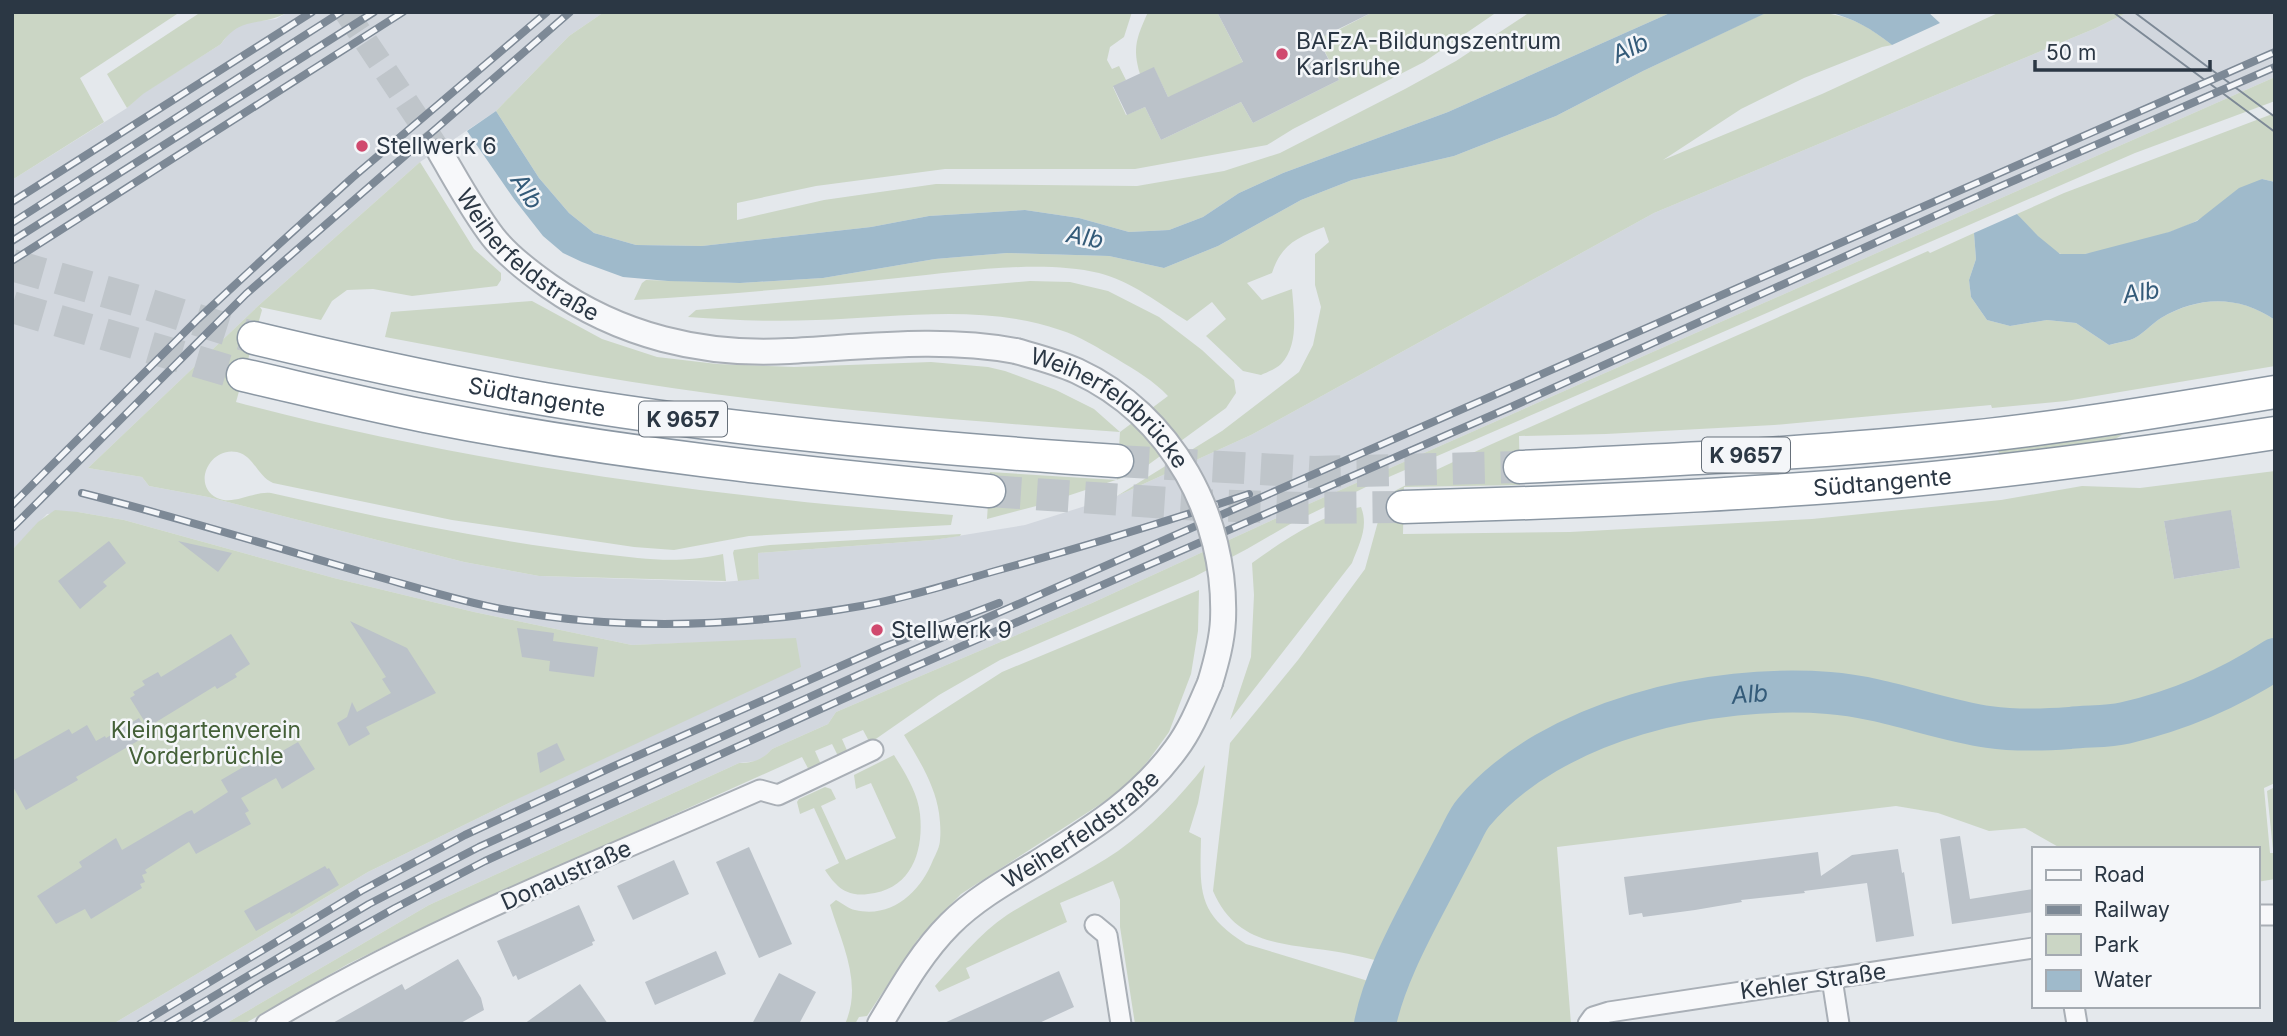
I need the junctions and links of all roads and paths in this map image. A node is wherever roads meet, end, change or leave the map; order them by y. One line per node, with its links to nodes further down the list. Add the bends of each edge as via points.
1 (440, 152): 2 (street, Weiherfeldstraße, via 495,239 530,272 585,309)
2 (638, 333): 11 (street, Weiherfeldbrücke, bridge, via 700,348 744,351 931,343 991,346 1049,360 1122,398 1176,454 1210,523 1222,578 1223,623)
3 (254, 338): 7 (highway, Südtangente / K 9657, via 465,384 654,415 908,444)
4 (243, 375): 9 (highway, Südtangente / K 9657, via 425,416 605,447 807,474)
5 (2275, 392): 8 (highway, Südtangente / K 9657, via 1948,439)
6 (2275, 433): 10 (highway, Südtangente / K 9657, via 1989,473 1843,486 1585,502)
7 (1117, 461)
8 (1520, 467)
9 (989, 491)
10 (1403, 507)
11 (1210, 683): 18 (street, Weiherfeldstraße, via 1177,748 1137,794 951,923 923,954)
12 (873, 750): 17 (street, Donaustraße, via 778,795 760,790 406,946 332,984)
13 (1095, 925): 19 (street, via 1107,935)
14 (2032, 948): 15 (street, Kehler Straße)
15 (1832, 979): 16 (street, Kehler Straße, via 1609,1012); 20 (street)
16 (1591, 1020)
17 (273, 1022)
18 (880, 1024)
19 (1121, 1024)
20 (1839, 1024)

